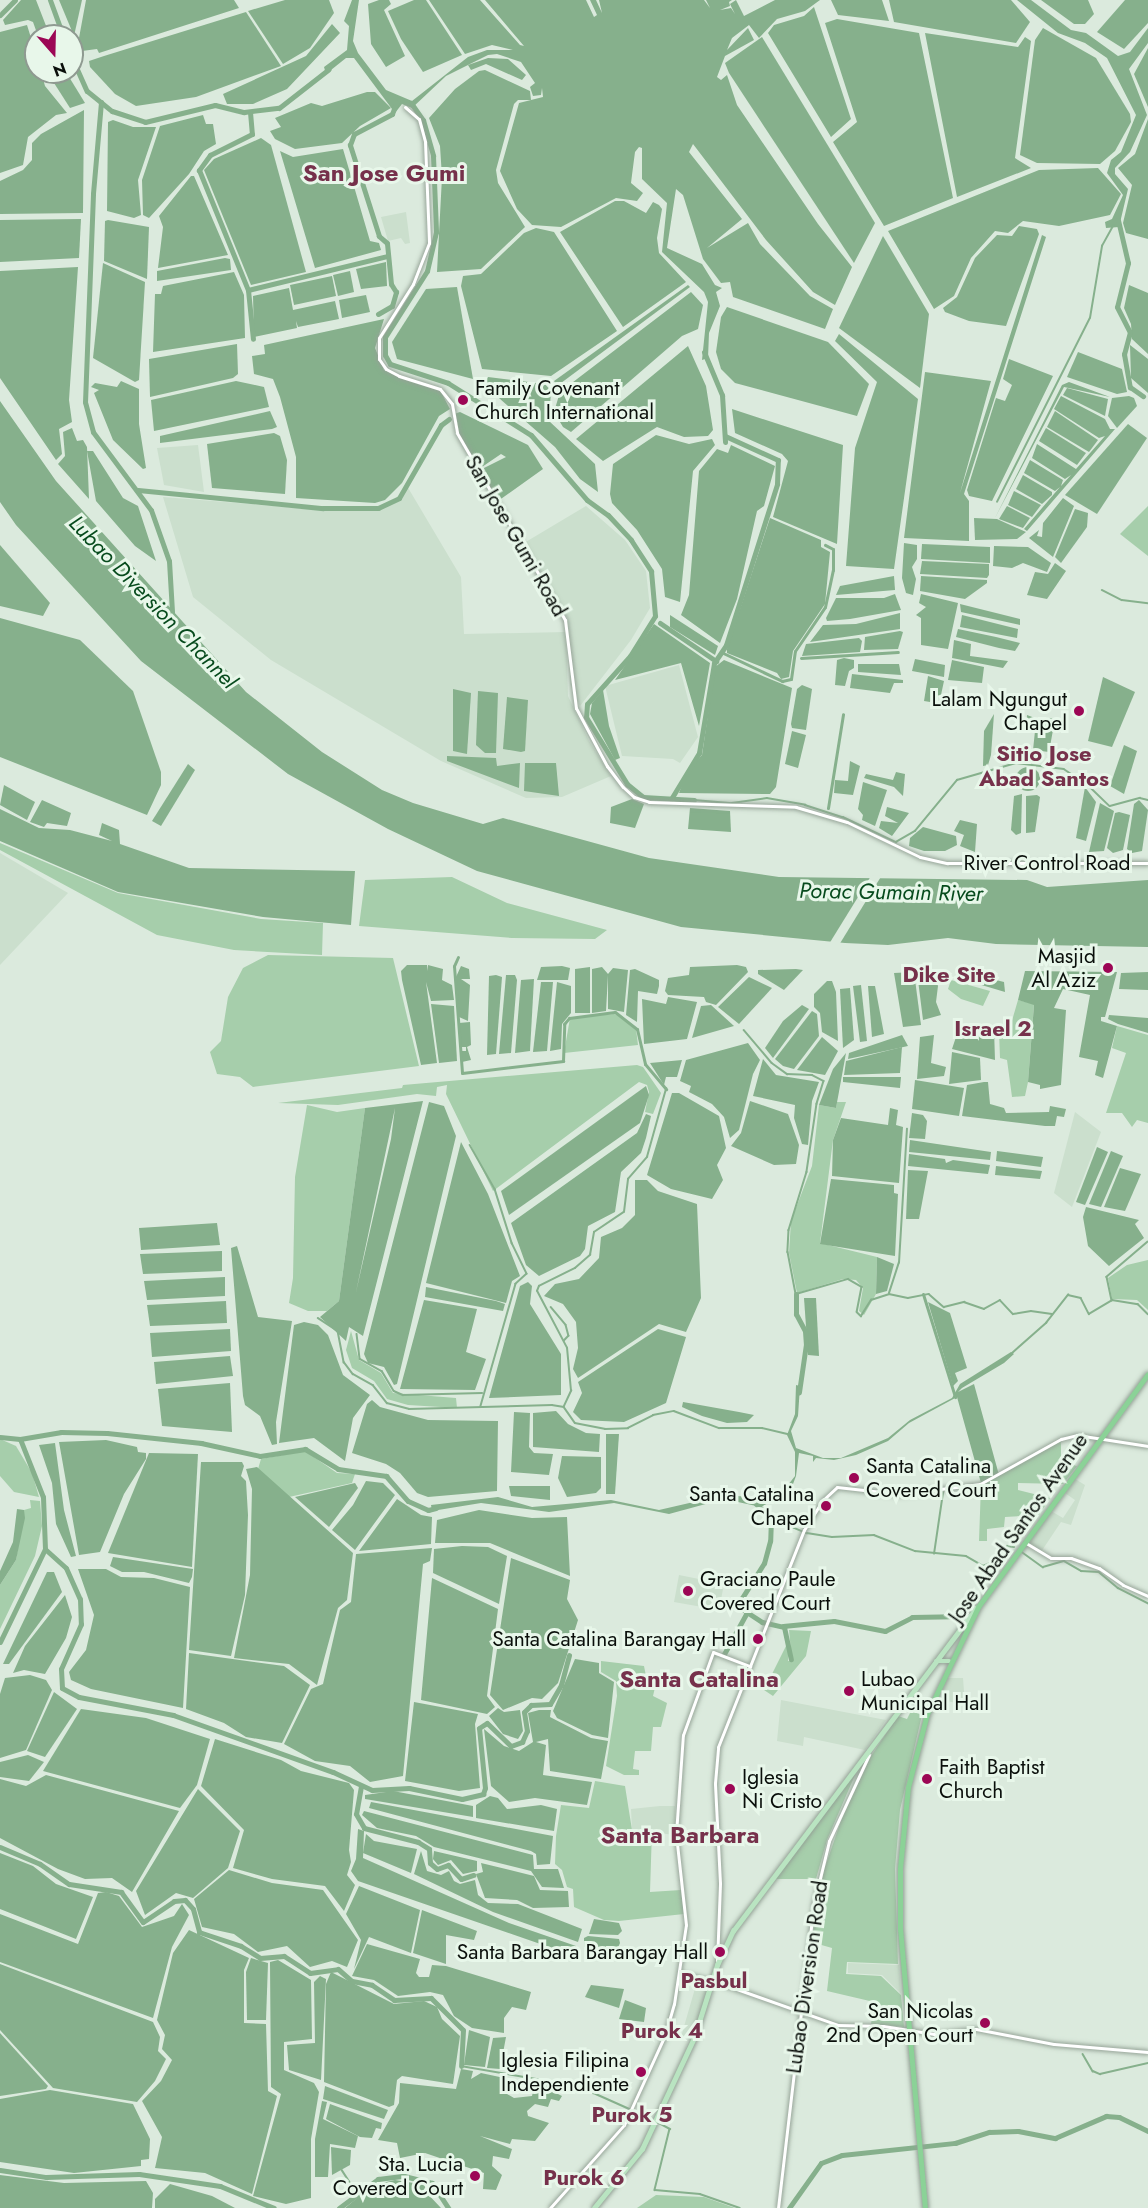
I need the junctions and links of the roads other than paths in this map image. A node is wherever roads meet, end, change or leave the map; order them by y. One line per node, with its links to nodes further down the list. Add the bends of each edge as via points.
1 (405, 107): 2 (street, San Jose Gumi Road, via 418,119 425,142 429,243 413,284 379,338 379,359 386,369 399,376 440,389 452,404 457,434 565,620 576,708 607,766 634,797 649,802 796,807 848,822 920,857)
2 (947, 863): 3 (street, River Control Road)
3 (1148, 863)
4 (1148, 1374): 5 (highway, Jose Abad Santos Avenue)
5 (1102, 1437): 6 (street); 7 (highway, Jose Abad Santos Avenue); 12 (street, via 1077,1435 1061,1439 1000,1476 957,1489 879,1494 837,1487 823,1500 804,1530)
6 (1148, 1446)
7 (1024, 1542): 8 (street, via 1051,1558 1071,1558 1099,1568 1123,1586); 9 (highway, Jose Abad Santos Avenue)
8 (1148, 1596)
9 (978, 1607): 10 (highway, Jose Abad Santos Avenue); 11 (main road)
10 (949, 1661): 11 (main road, via 943,1658); 18 (highway, Jose Abad Santos Avenue, via 927,1714 906,1804 900,1929)
11 (933, 1663): 13 (main road)
12 (750, 1666): 14 (street, via 731,1710 716,1762 720,1907); 15 (street, via 713,1652 683,1735 676,1834 686,1925)
13 (869, 1755): 14 (main road, via 733,1931); 17 (street, Lubao Diversion Road, via 839,1815 821,1870 808,1936)
14 (717, 1965): 16 (main road)
15 (679, 1973): 16 (street); 20 (street, via 665,2035 624,2124)
16 (714, 1981): 17 (street); 21 (main road, via 694,2038 638,2155)
17 (801, 2012): 18 (street, via 838,2025); 22 (street, Lubao Diversion Road)
18 (909, 2029): 19 (street, via 934,2034 976,2029 1054,2044); 23 (highway, Jose Abad Santos Avenue)
19 (1148, 2052)
20 (550, 2208)
21 (594, 2208)
22 (778, 2208)
23 (925, 2208)

